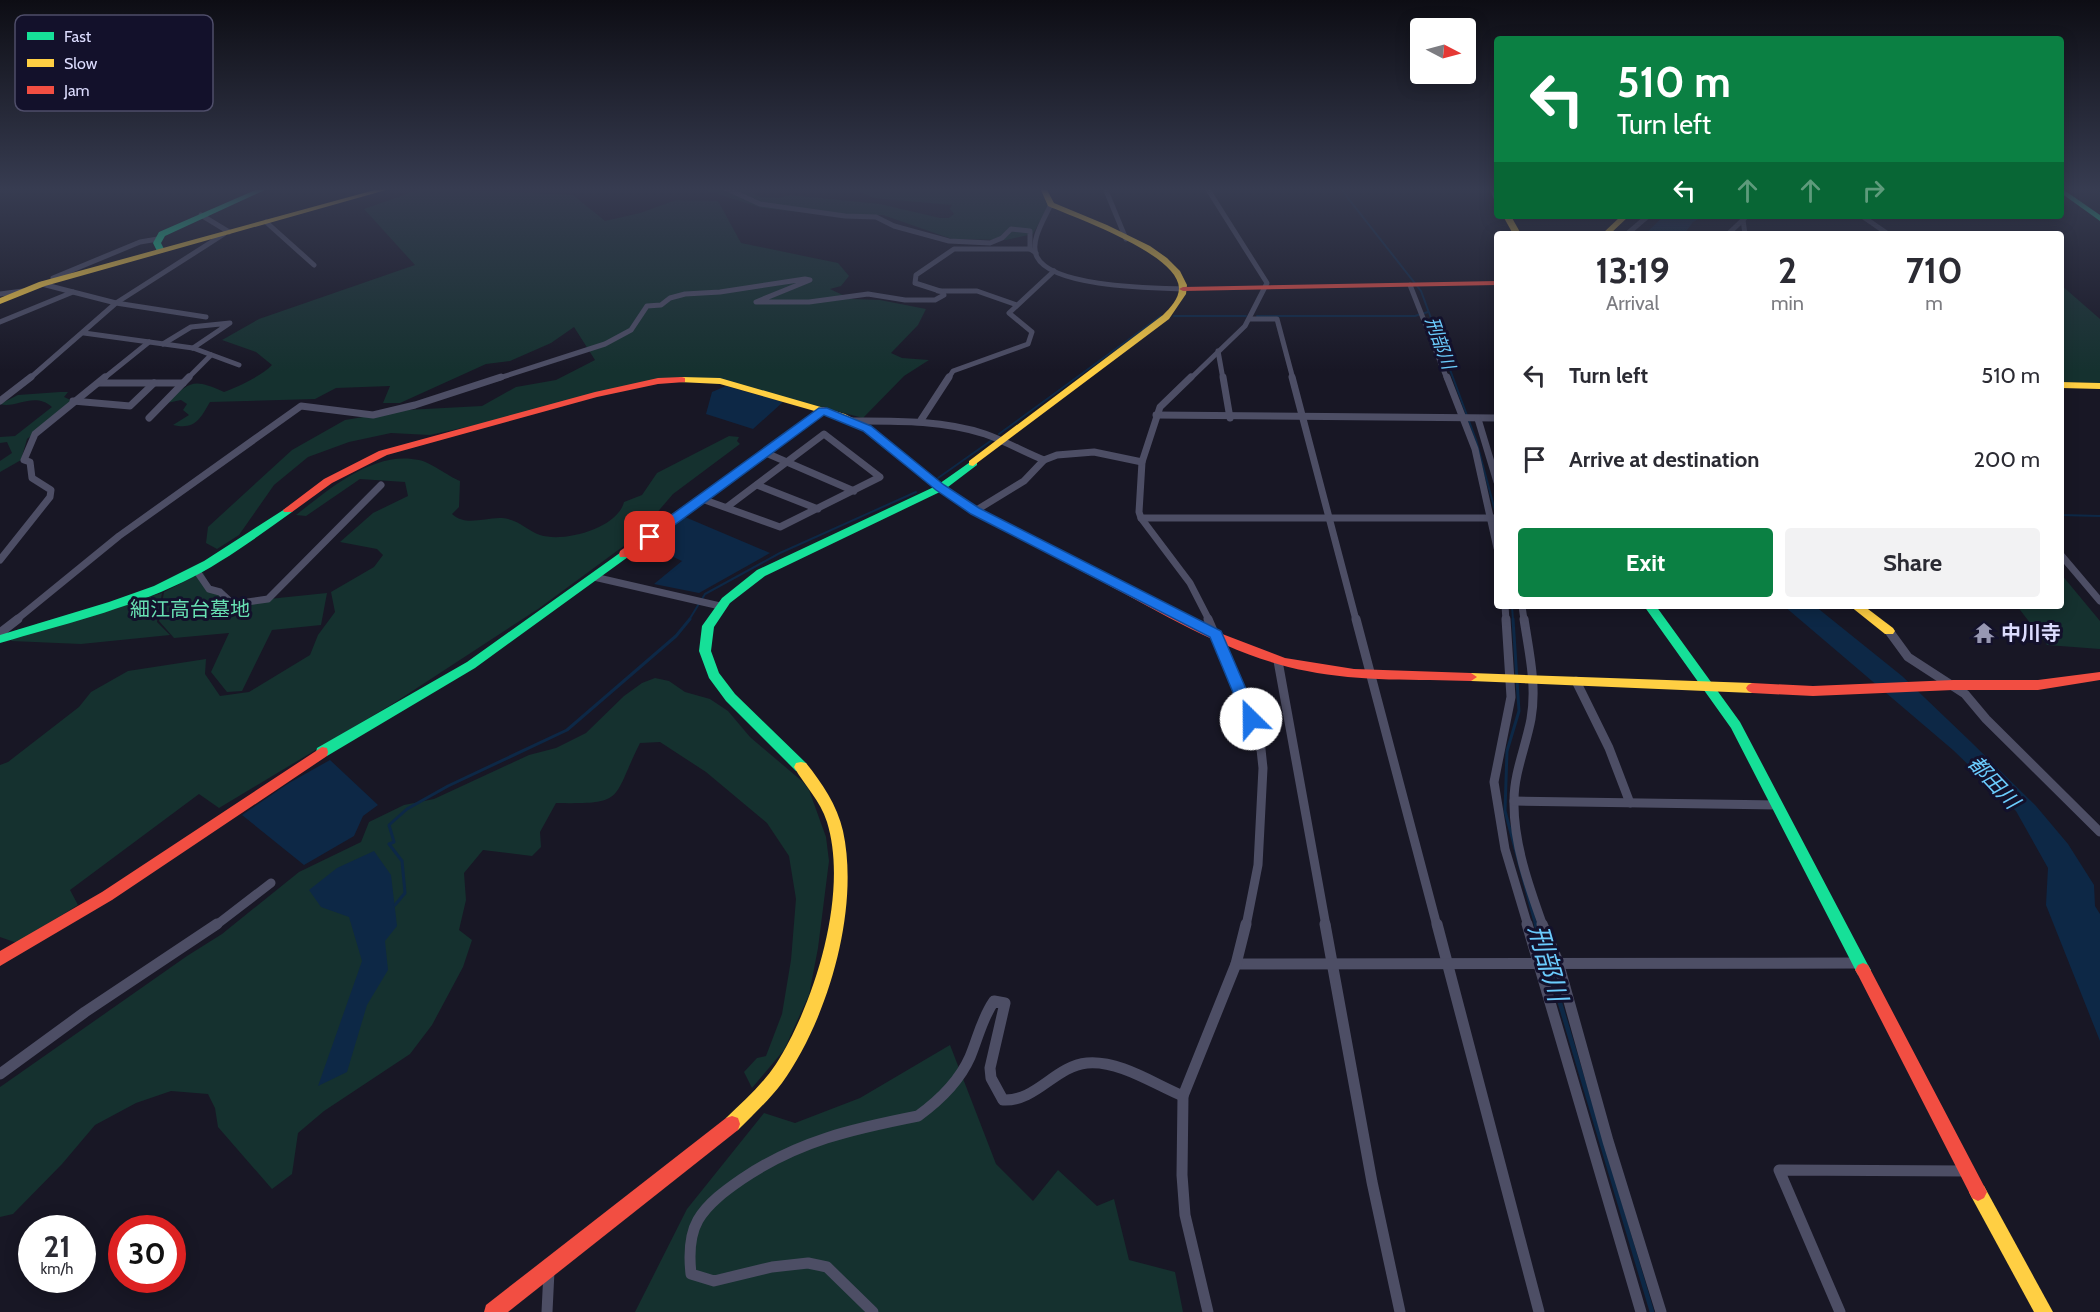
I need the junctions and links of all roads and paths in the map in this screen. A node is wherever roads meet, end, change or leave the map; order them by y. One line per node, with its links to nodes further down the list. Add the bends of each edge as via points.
1 (147, 249): 11 (street)
2 (201, 249): 21 (street)
3 (296, 249): 9 (street)
4 (954, 249): 17 (street, via 916,275 915,283)
5 (963, 249): 8 (street)
6 (1146, 249): 14 (street, via 1170,261)
7 (1246, 249): 15 (street, via 1267,283)
8 (1033, 251): 10 (street)
9 (314, 265)
10 (1054, 271): 14 (street, via 1082,280 1153,289); 22 (street)
11 (48, 281): 16 (street); 18 (street)
12 (1494, 283): 13 (street)
13 (1415, 285): 15 (street); 45 (street)
14 (1183, 288): 15 (street); 50 (street, via 1182,300 1166,317)
15 (1265, 288): 24 (street)
16 (25, 291): 19 (street); 20 (street)
17 (938, 291): 22 (street, via 977,291); 78 (street, via 944,296 935,300 900,300 868,294 809,303 756,302 810,279 805,279 685,294 661,305 647,306 631,330 605,344 415,405 364,415 301,406 120,536)
18 (73, 292): 21 (street); 25 (street)
19 (0, 294)
20 (0, 301)
21 (116, 303): 23 (street); 26 (street)
22 (1017, 305): 48 (street, via 1009,313 1032,332 1028,344 953,371)
23 (206, 317)
24 (1250, 319): 30 (street); 44 (street, via 1277,319)
25 (0, 322)
26 (84, 333): 27 (street); 38 (street)
27 (149, 342): 28 (street); 33 (street)
28 (162, 344): 29 (street); 29 (street, via 191,327 230,323)
29 (193, 348): 31 (street)
30 (1218, 351): 41 (street); 43 (street)
31 (211, 355): 32 (street); 35 (street)
32 (239, 365)
33 (98, 383): 34 (street); 39 (street)
34 (154, 383): 35 (street); 39 (street, via 130,406)
35 (183, 383): 42 (street)
36 (2064, 385): 37 (street)
37 (2100, 386)
38 (0, 400)
39 (73, 401): 68 (street, via 35,434 24,460 30,462 32,478 51,490 50,497)
40 (823, 410): 49 (street); 51 (street); 69 (street, via 701,379 658,381 594,395 366,460 328,481)
41 (1156, 415): 43 (street); 54 (street)
42 (149, 418)
43 (1230, 418): 44 (street)
44 (1304, 418): 45 (street); 65 (street)
45 (1464, 418): 47 (street); 66 (street)
46 (1494, 418): 47 (street)
47 (1478, 419): 55 (street)
48 (921, 420): 49 (street); 50 (street, via 987,435)
49 (852, 421): 58 (street)
50 (1001, 443): 52 (street); 58 (street)
51 (766, 453): 53 (street); 60 (street)
52 (1044, 460): 54 (street, via 1076,451); 63 (street, via 1016,487)
53 (789, 462): 57 (street); 59 (street); 59 (street, via 824,434 880,477)
54 (1142, 462): 64 (street)
55 (1494, 472)
56 (381, 485): 69 (street, via 268,599 233,604 220,592 209,589)
57 (757, 485): 61 (street); 62 (street)
58 (940, 488): 63 (street); 72 (street, via 771,567)
59 (854, 492): 62 (street)
60 (702, 499): 61 (street); 70 (street)
61 (727, 507): 62 (street, via 780,527)
62 (818, 509)
63 (975, 511): 79 (street)
64 (1141, 518): 65 (street); 79 (street, via 1190,584)
65 (1331, 518): 66 (street); 82 (street)
66 (1494, 518)
67 (2064, 559): 71 (street)
68 (0, 560)
69 (196, 570): 80 (street, via 147,592)
70 (594, 577): 72 (street); 94 (street, via 471,665 318,755 107,896)
71 (2100, 601)
72 (720, 606): 103 (street, via 707,633 705,659 710,671 725,695 812,779 836,830 840,859 838,894 818,998 788,1060 741,1116)
73 (1504, 609): 84 (street)
74 (1522, 609): 85 (street)
75 (1652, 609): 87 (street)
76 (1860, 609): 77 (street)
77 (1889, 631): 88 (street, via 1908,657)
78 (0, 633)
79 (1216, 634): 81 (street); 97 (street, via 1260,740 1263,768 1258,865)
80 (0, 639)
81 (1278, 661): 82 (street, via 1327,672); 98 (street)
82 (1371, 673): 84 (street); 99 (street)
83 (2100, 676): 88 (street, via 2037,685)
84 (1511, 679): 85 (street); 95 (street, via 1508,718 1494,782 1505,849)
85 (1531, 680): 86 (street); 89 (street, via 1533,705 1519,758)
86 (1576, 681): 87 (street); 90 (street, via 1609,748)
87 (1707, 685): 88 (street, via 1813,691); 91 (street, via 1736,725)
88 (1948, 685): 92 (street)
89 (1514, 801): 90 (street); 95 (street, via 1528,877 1551,950)
90 (1630, 803): 91 (street)
91 (1778, 805): 96 (street)
92 (2100, 832)
93 (271, 883): 100 (street, via 200,937)
94 (0, 959)
95 (1549, 962): 96 (street); 99 (street); 110 (street); 111 (street)
96 (1860, 963): 102 (street)
97 (1236, 964): 98 (street); 101 (street)
98 (1334, 964): 99 (street); 108 (street, via 1372,1182)
99 (1448, 965): 109 (street)
100 (1, 1071)
101 (1183, 1096): 106 (street, via 1125,1072 1090,1063 1073,1066 1016,1101 1003,1100 990,1068 1005,1003 994,1001 962,1072 930,1108 918,1116 816,1139 774,1157 719,1198 699,1219 689,1251 691,1274 714,1281 772,1267 818,1265 838,1276); 107 (street, via 1185,1215)
102 (1966, 1171): 112 (street, via 1779,1170); 113 (street)
103 (549, 1269): 104 (street); 105 (street)
104 (493, 1312)
105 (547, 1312)
106 (873, 1312)
107 (1208, 1312)
108 (1400, 1312)
109 (1539, 1312)
110 (1641, 1312)
111 (1661, 1312)
112 (1839, 1312)
113 (2043, 1312)

